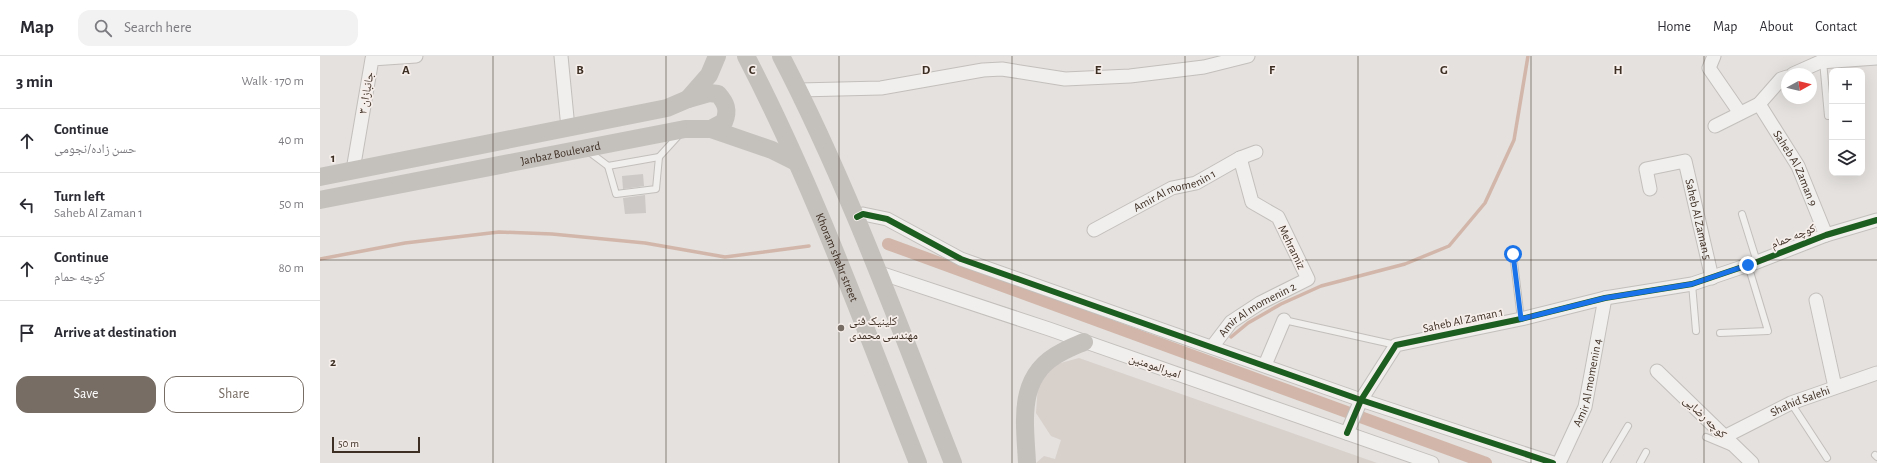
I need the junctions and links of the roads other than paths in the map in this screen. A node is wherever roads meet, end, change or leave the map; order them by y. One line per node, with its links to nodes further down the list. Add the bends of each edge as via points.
1 (416, 56): 8 (street, جانبازان ۳)
2 (561, 56): 19 (street)
3 (717, 56): 14 (main road, Janbaz Boulevard, via 709,75)
4 (746, 56): 26 (main road, Khoram shahr street)
5 (782, 56): 13 (main road)
6 (1248, 56): 13 (street, via 1204,67 1130,76 1065,79 1002,69 982,70 881,88)
7 (1714, 56): 16 (street, via 1709,68)
8 (371, 57): 28 (street, جانبازان ۳)
9 (1877, 58): 10 (street)
10 (1816, 61): 11 (street); 17 (lane)
11 (1804, 68)
12 (1781, 79): 15 (street)
13 (799, 90): 33 (main road)
14 (688, 99): 19 (main road, Janbaz Boulevard, via 667,108); 21 (main road, via 713,93 718,94 726,102 727,113 724,122)
15 (1759, 104): 16 (street); 36 (street, Saheb Al Zaman 9, via 1798,166)
16 (1740, 114): 18 (street)
17 (1828, 116)
18 (1715, 126)
19 (568, 128): 28 (main road, Janbaz Boulevard)
20 (685, 129): 21 (main road, Janbaz Boulevard); 22 (main road, Janbaz Boulevard); 24 (lane)
21 (711, 130): 26 (main road, Janbaz Boulevard, via 772,150)
22 (586, 149): 27 (lane); 31 (main road, Janbaz Boulevard)
23 (1256, 152): 25 (street, Amir Al momenin 1)
24 (659, 157): 27 (lane); 27 (lane, via 656,188 616,194)
25 (1240, 158): 35 (street, Amir Al momenin 1, via 1196,183 1172,188); 41 (street, Mehramiz, via 1252,202 1278,217)
26 (796, 162): 65 (main road, Khoram shahr street, via 827,231)
27 (608, 166)
28 (353, 170): 29 (main road, Janbaz Boulevard)
29 (320, 177)
30 (1650, 189): 40 (street, Saheb Al Zaman 5, via 1646,169 1685,161)
31 (320, 200)
32 (1742, 214): 38 (lane)
33 (857, 217): 39 (main road); 51 (street, via 863,214 887,219 961,258)
34 (1877, 220): 36 (street, کوچه حمام)
35 (1094, 230)
36 (1826, 235): 38 (street, کوچه حمام)
37 (1513, 254): 45 (lane)
38 (1752, 264): 40 (street, کوچه حمام); 48 (lane, via 1768,331)
39 (877, 272): 49 (street, امیرالمومنین); 66 (main road)
40 (1712, 278): 42 (street, کوچه حمام)
41 (1308, 279): 51 (street, Amir Al momenin 2, via 1260,303 1230,322)
42 (1692, 284): 43 (street, کوچه حمام); 47 (lane)
43 (1605, 298): 45 (street, Saheb Al Zaman 1); 70 (street, Amir Al momenin 4, via 1585,407)
44 (1816, 300): 55 (street)
45 (1521, 319): 50 (street, Saheb Al Zaman 1)
46 (1284, 320): 50 (lane); 52 (street)
47 (1696, 331)
48 (1720, 333)
49 (1084, 342): 59 (street, امیرالمومنین); 67 (main road, via 1061,352 1044,365 1030,384 1024,410)
50 (1396, 345): 56 (street)
51 (1212, 347): 52 (street)
52 (1265, 366): 56 (street)
53 (1657, 371): 60 (street, کوچه رضایی)
54 (1877, 373): 55 (street, Shahid Salehi)
55 (1835, 387): 57 (street, Shahid Salehi)
56 (1361, 400): 59 (street); 69 (street)
57 (1791, 403): 60 (street, Shahid Salehi); 64 (lane)
58 (1628, 426): 71 (lane)
59 (1347, 433): 68 (street, امیرالمومنین)
60 (1726, 436): 62 (street, کوچه رضایی)
61 (1706, 437): 62 (lane)
62 (1738, 450): 73 (street, کوچه رضایی)
63 (1646, 452): 72 (lane)
64 (1827, 458)
65 (918, 463)
66 (953, 463)
67 (1027, 463)
68 (1432, 463)
69 (1553, 463)
70 (1559, 463)
71 (1606, 463)
72 (1640, 463)
73 (1752, 463)

